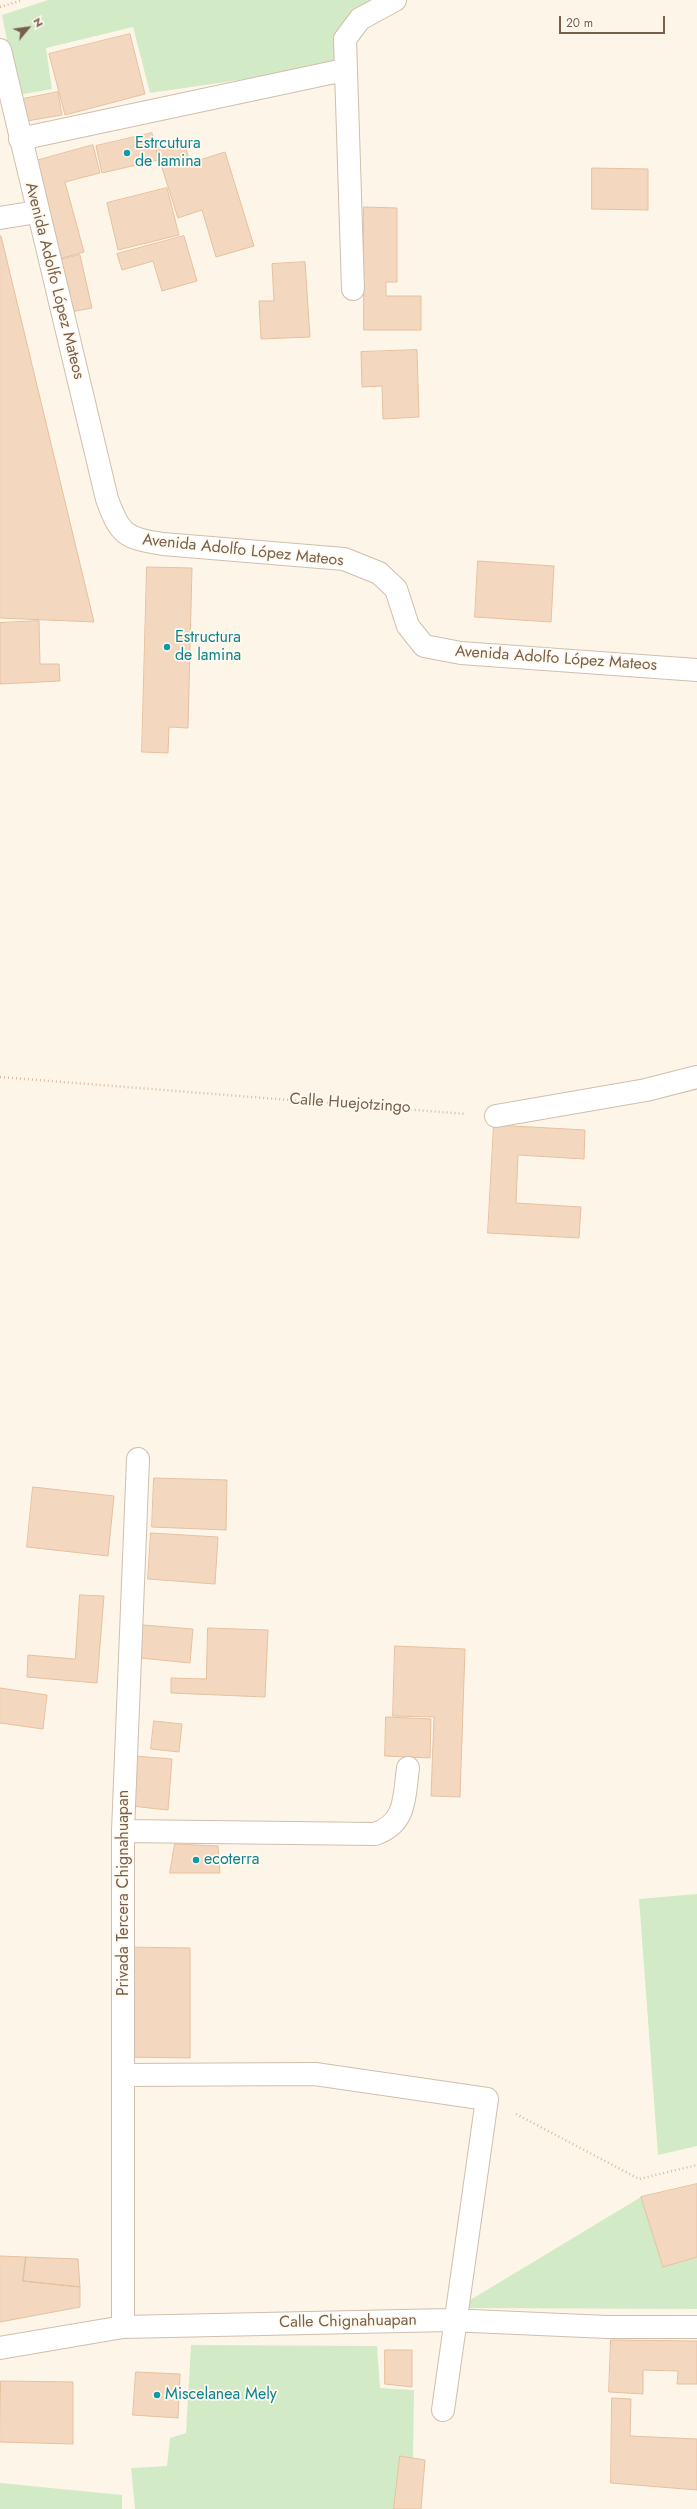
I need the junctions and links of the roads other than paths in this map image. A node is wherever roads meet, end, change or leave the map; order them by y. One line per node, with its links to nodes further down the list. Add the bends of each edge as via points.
1 (395, 0): 3 (street, via 360,19 345,39)
2 (0, 50): 4 (street, Avenida Adolfo López Mateos)
3 (344, 70): 4 (street); 7 (street)
4 (20, 140): 5 (street, Avenida Adolfo López Mateos)
5 (37, 212): 6 (street); 8 (street, Avenida Adolfo López Mateos, via 107,499 116,524 135,540 344,559 378,573 396,589 408,626 424,646 461,653)
6 (0, 218)
7 (353, 289)
8 (697, 670)
9 (697, 1076): 10 (street, via 646,1090)
10 (496, 1116)
11 (138, 1459): 13 (street, Privada Tercera Chignahuapan)
12 (408, 1768): 13 (street, via 404,1802 399,1818 388,1829 375,1834)
13 (123, 1831): 14 (street, Privada Tercera Chignahuapan)
14 (124, 2075): 15 (street, via 315,2074 487,2099); 16 (street, Privada Tercera Chignahuapan)
15 (456, 2320): 16 (street, Calle Chignahuapan); 17 (street, Calle Chignahuapan, via 607,2327); 19 (street)
16 (123, 2327): 18 (street, Calle Chignahuapan)
17 (697, 2327)
18 (0, 2348)
19 (443, 2410)

